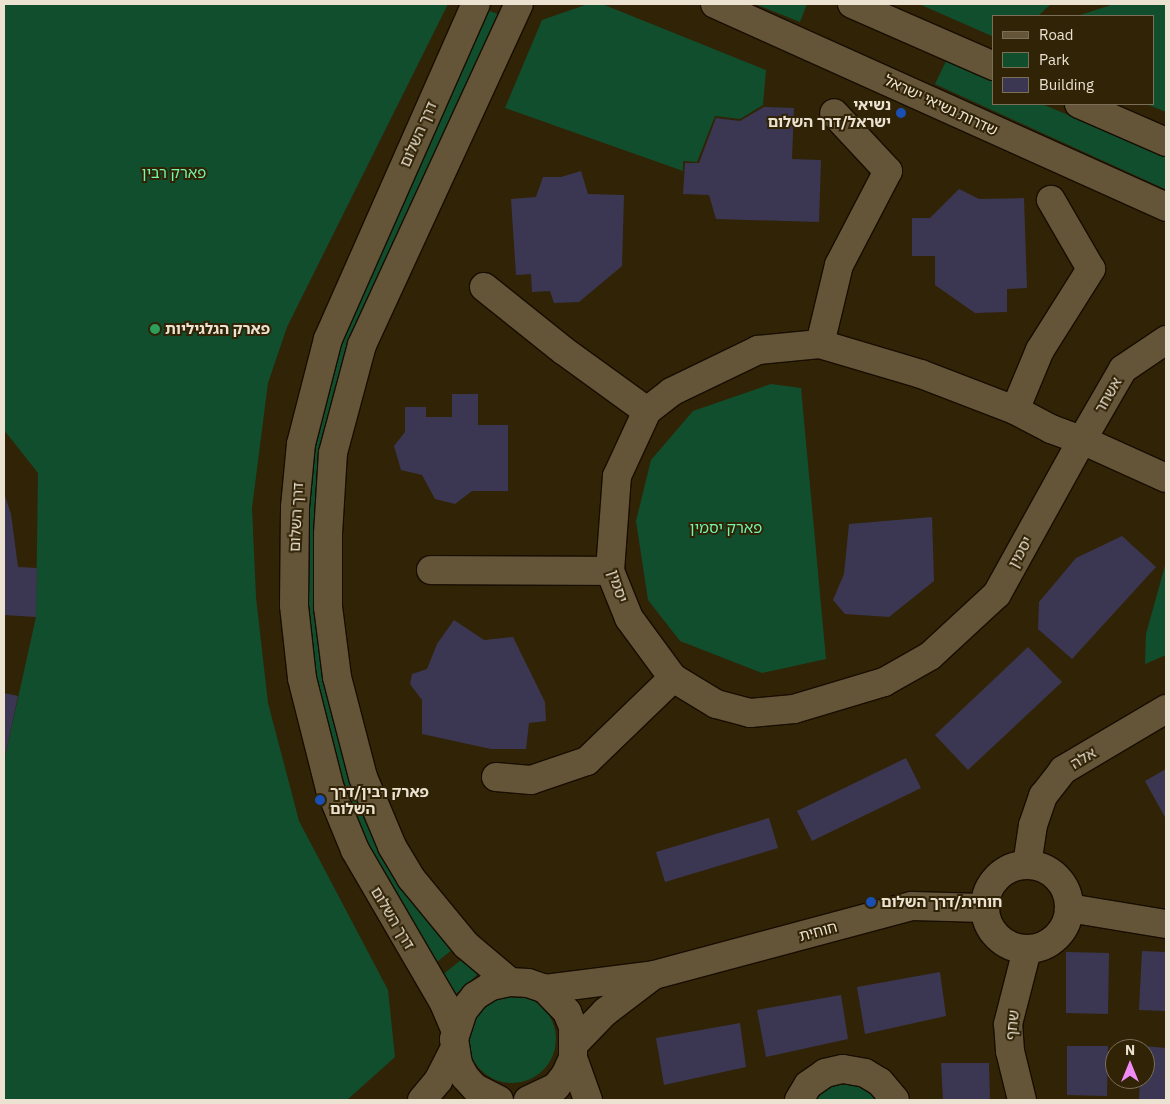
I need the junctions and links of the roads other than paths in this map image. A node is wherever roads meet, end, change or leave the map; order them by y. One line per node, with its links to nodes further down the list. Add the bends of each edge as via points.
1 (476, 4): 31 (street, דרך השלום, via 328,339 301,444 295,507 294,606 301,669 330,789 355,850 444,1003)
2 (519, 4): 29 (street, via 362,345 333,453 328,534 328,607 337,676 363,778 392,846 411,878 466,945)
3 (715, 4): 10 (street, שדרות נשיאי ישראל)
4 (852, 4): 5 (street)
5 (992, 65)
6 (1081, 105): 8 (street)
7 (834, 112): 13 (street, via 888,171 840,265)
8 (1166, 142)
9 (1050, 200): 15 (street, via 1091,269 1040,350)
10 (1166, 207)
11 (484, 287): 14 (street, via 564,351)
12 (1166, 340): 16 (street, אשחר, via 1123,369)
13 (820, 344): 14 (street, יסמין, via 758,350 671,392); 15 (street, יסמין, via 921,374)
14 (647, 410): 19 (street, יסמין, via 617,476)
15 (1016, 410): 16 (street, יסמין)
16 (1082, 440): 17 (street, יסמין); 20 (street, יסמין, via 997,594 930,656 884,682 794,709 750,713 716,704)
17 (1166, 478)
18 (431, 570): 19 (street)
19 (610, 570): 20 (street, יסמין, via 629,618)
20 (673, 678): 22 (street, via 587,761 531,780)
21 (1166, 709): 23 (street, אלה, via 1064,770 1043,796 1033,825)
22 (496, 777)
23 (1027, 865): 24 (street, via 1002,873 986,894); 25 (street, via 1052,873 1067,894)
24 (984, 908): 27 (street, via 986,920 997,937 1014,948); 28 (street, חוחית, via 912,906)
25 (1069, 908): 26 (street); 27 (street, via 1067,920 1052,942)
26 (1166, 924)
27 (1027, 950): 39 (street, שחף, via 1008,1024 1010,1050)
28 (654, 975): 30 (street, חוחית); 32 (street, חוחית, via 605,1012)
29 (510, 982): 30 (street, via 528,983); 31 (street, via 491,986 475,996 463,1011)
30 (545, 990): 32 (street, via 567,1012)
31 (455, 1039): 33 (street, via 438,1081); 34 (street, דרך השלום, via 465,1077 481,1092)
32 (574, 1051): 35 (street, חוחית, via 566,1074 556,1087); 36 (street)
33 (422, 1100)
34 (499, 1100)
35 (528, 1100)
36 (588, 1100)
37 (799, 1100): 38 (street, via 808,1085 825,1073 843,1069 865,1073 880,1082)
38 (895, 1100)
39 (1022, 1100)

